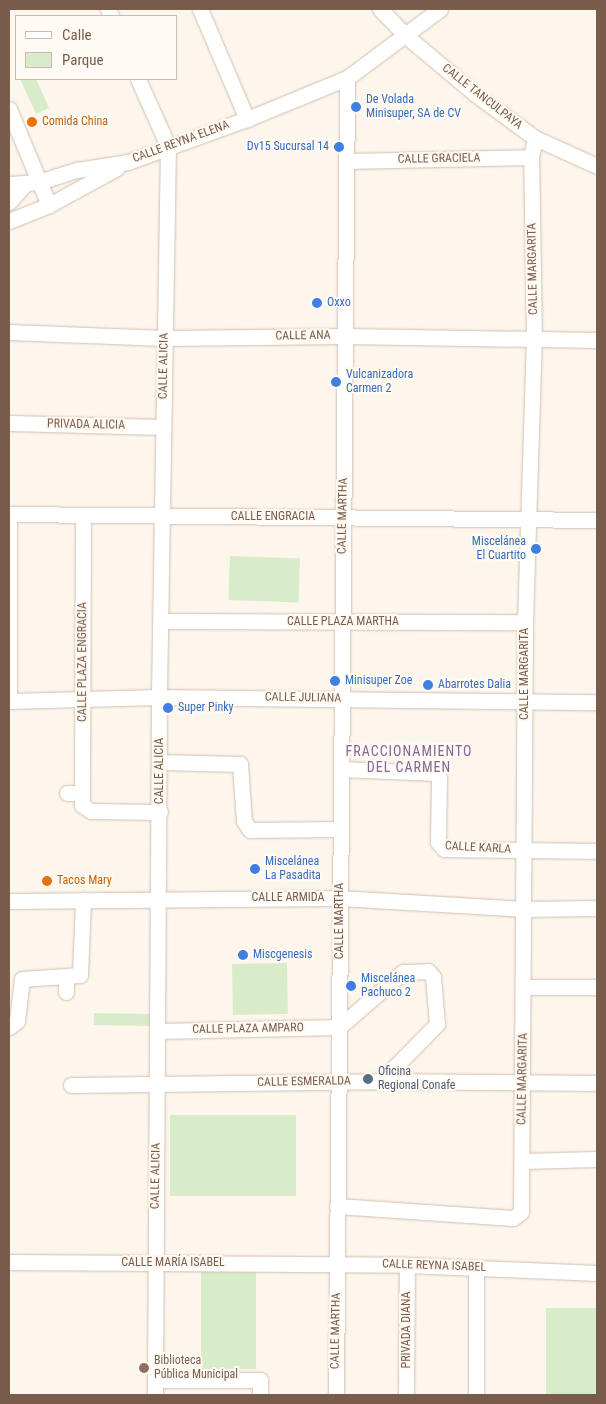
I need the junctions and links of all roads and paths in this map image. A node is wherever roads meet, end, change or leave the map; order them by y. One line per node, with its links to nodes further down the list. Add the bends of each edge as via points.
1 (380, 9): 4 (street, CALLE TANCULPAYA)
2 (440, 9): 4 (street)
3 (206, 13): 8 (street)
4 (406, 36): 5 (street); 9 (street, CALLE TANCULPAYA)
5 (347, 78): 8 (street, CALLE REYNA ELENA); 12 (street, CALLE MARTHA)
6 (138, 80): 10 (street)
7 (9, 110): 15 (street)
8 (247, 119): 10 (street, CALLE REYNA ELENA)
9 (534, 138): 11 (street, CALLE MARGARITA); 14 (street, CALLE TANCULPAYA)
10 (168, 146): 13 (street, CALLE REYNA ELENA); 22 (street, CALLE ALICIA)
11 (531, 157): 12 (street, CALLE GRACIELA); 23 (street, CALLE MARGARITA)
12 (346, 161): 21 (street, CALLE MARTHA)
13 (128, 162): 15 (street, CALLE REYNA ELENA); 18 (street)
14 (597, 166)
15 (33, 182): 16 (street, CALLE REYNA ELENA); 17 (street); 18 (street)
16 (9, 184)
17 (9, 202)
18 (49, 205): 19 (street)
19 (9, 221)
20 (9, 332): 22 (street, CALLE ANA)
21 (345, 336): 22 (street, CALLE ANA); 23 (street, CALLE ANA); 29 (street, CALLE MARTHA)
22 (164, 338): 26 (street, CALLE ALICIA)
23 (534, 339): 24 (street, CALLE ANA); 31 (street, CALLE MARGARITA)
24 (597, 340)
25 (9, 423): 26 (street, PRIVADA ALICIA)
26 (163, 427): 30 (street, CALLE ALICIA)
27 (9, 514): 28 (street, CALLE ENGRACIA); 39 (street)
28 (83, 515): 30 (street, CALLE ENGRACIA); 37 (street, CALLE PLAZA ENGRACIA)
29 (343, 517): 30 (street, CALLE ENGRACIA); 31 (street, CALLE ENGRACIA); 35 (street, CALLE MARTHA)
30 (161, 518): 33 (street, CALLE ALICIA)
31 (530, 518): 32 (street, CALLE ENGRACIA); 34 (street, CALLE MARGARITA)
32 (597, 520)
33 (161, 621): 35 (street, CALLE PLAZA MARTHA); 36 (street, CALLE ALICIA)
34 (525, 622): 35 (street, CALLE PLAZA MARTHA); 40 (street, CALLE MARGARITA)
35 (342, 623): 38 (street, CALLE MARTHA)
36 (159, 697): 37 (street, CALLE JULIANA); 38 (street, CALLE JULIANA); 42 (street, CALLE ALICIA)
37 (84, 699): 39 (street, CALLE JULIANA); 44 (street, CALLE PLAZA ENGRACIA, via 78,798 91,811)
38 (342, 699): 40 (street, CALLE JULIANA); 43 (street, CALLE MARTHA)
39 (9, 701)
40 (525, 702): 41 (street, CALLE JULIANA); 46 (street, CALLE MARGARITA)
41 (597, 702)
42 (161, 762): 44 (street, CALLE ALICIA); 45 (street, via 240,764 244,821 250,830)
43 (341, 769): 45 (street, CALLE MARTHA); 46 (street, CALLE KARLA, via 431,770 439,778 439,846 444,849)
44 (160, 812): 49 (street, CALLE ALICIA)
45 (341, 829): 48 (street, CALLE MARTHA)
46 (524, 850): 47 (street, CALLE KARLA); 53 (street, CALLE MARGARITA)
47 (597, 851)
48 (340, 898): 49 (street, CALLE ARMIDA); 53 (street, CALLE ARMIDA); 59 (street, CALLE MARTHA)
49 (159, 899): 50 (street, CALLE ARMIDA); 60 (street, CALLE ALICIA)
50 (83, 900): 51 (street, CALLE ARMIDA); 54 (street, via 81,971 76,976)
51 (9, 902)
52 (597, 908): 53 (street, CALLE ARMIDA)
53 (525, 909): 55 (street, CALLE MARGARITA)
54 (66, 977): 57 (street); 58 (street, via 22,979 17,1021)
55 (524, 987): 56 (street); 64 (street, CALLE MARGARITA)
56 (597, 988)
57 (66, 992)
58 (9, 1027)
59 (339, 1027): 60 (street, CALLE PLAZA AMPARO); 61 (street, via 403,972 431,974 437,1024); 62 (street, CALLE MARTHA)
60 (158, 1031): 63 (street, CALLE ALICIA)
61 (381, 1081): 62 (street, CALLE ESMERALDA); 64 (street, CALLE ESMERALDA)
62 (338, 1082): 63 (street, CALLE ESMERALDA); 69 (street, CALLE MARTHA)
63 (158, 1084): 66 (street, CALLE ESMERALDA); 71 (street, CALLE ALICIA)
64 (524, 1084): 65 (street, CALLE ESMERALDA); 68 (street, CALLE MARGARITA)
65 (597, 1084)
66 (71, 1085)
67 (597, 1159): 68 (street)
68 (522, 1161): 69 (street, CALLE MARGARITA, via 521,1212 513,1218)
69 (338, 1206): 72 (street, CALLE MARTHA)
70 (9, 1262): 71 (street, CALLE MARÍA ISABEL)
71 (154, 1263): 72 (street, CALLE MARÍA ISABEL); 76 (street, CALLE ALICIA)
72 (337, 1264): 73 (street, CALLE REYNA ISABEL); 78 (street, CALLE MARTHA)
73 (406, 1264): 74 (street, CALLE REYNA ISABEL); 79 (street, PRIVADA DIANA)
74 (476, 1268): 75 (street, CALLE REYNA ISABEL); 80 (street)
75 (597, 1273)
76 (155, 1388): 77 (street)
77 (260, 1388)
78 (336, 1395)
79 (406, 1395)
80 (476, 1395)

